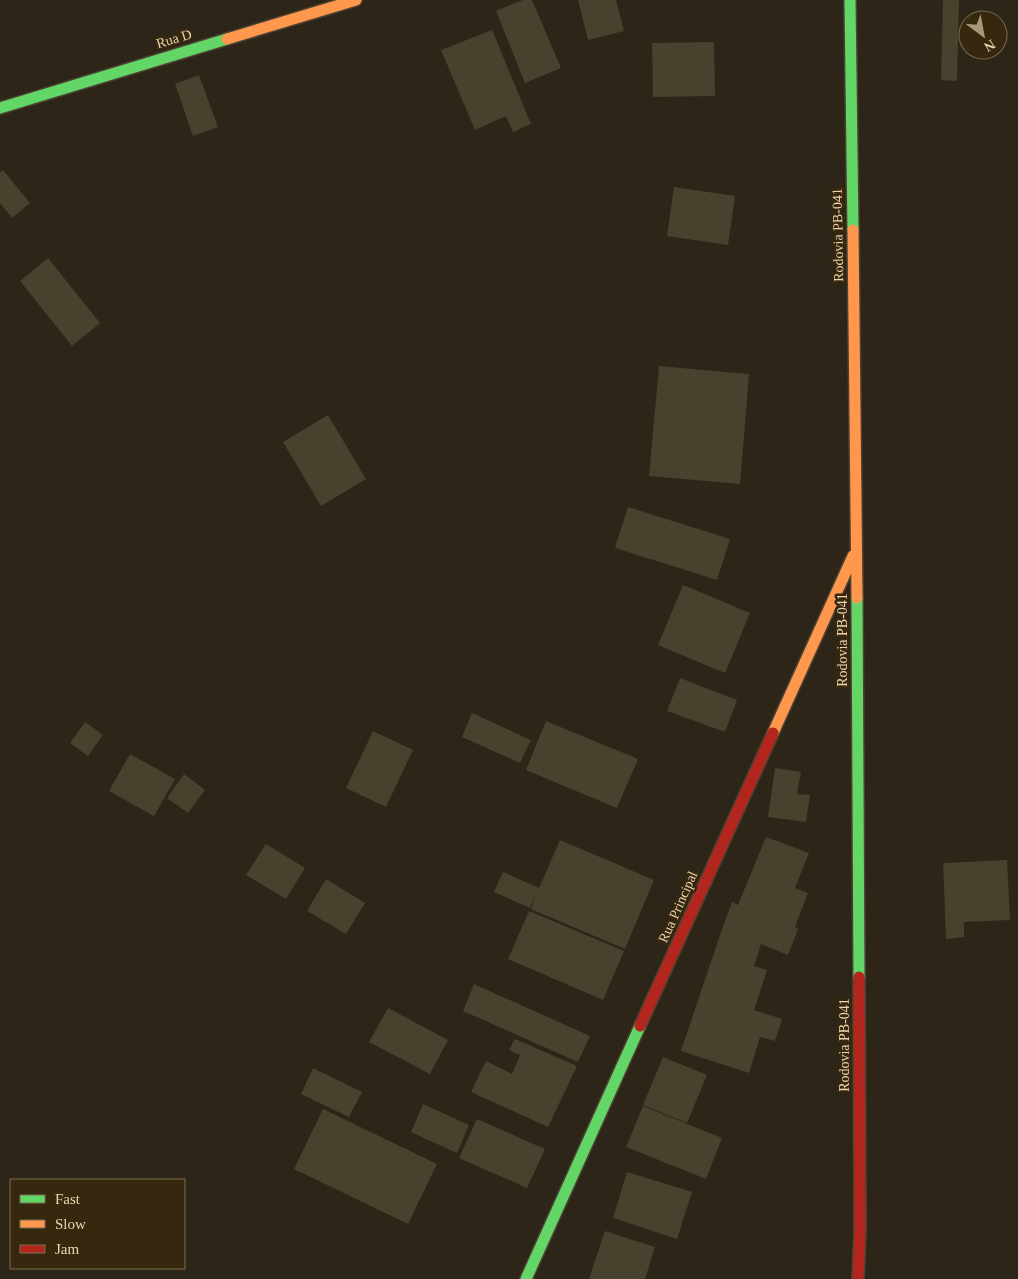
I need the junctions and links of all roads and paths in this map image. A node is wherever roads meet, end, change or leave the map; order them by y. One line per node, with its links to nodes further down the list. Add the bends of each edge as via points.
1 (356, 0): 3 (main road, Rua D)
2 (850, 0): 4 (main road, Rodovia PB-041)
3 (0, 108)
4 (857, 547): 5 (main road, Rua Principal); 6 (main road, Rodovia PB-041)
5 (526, 1279)
6 (858, 1279)

